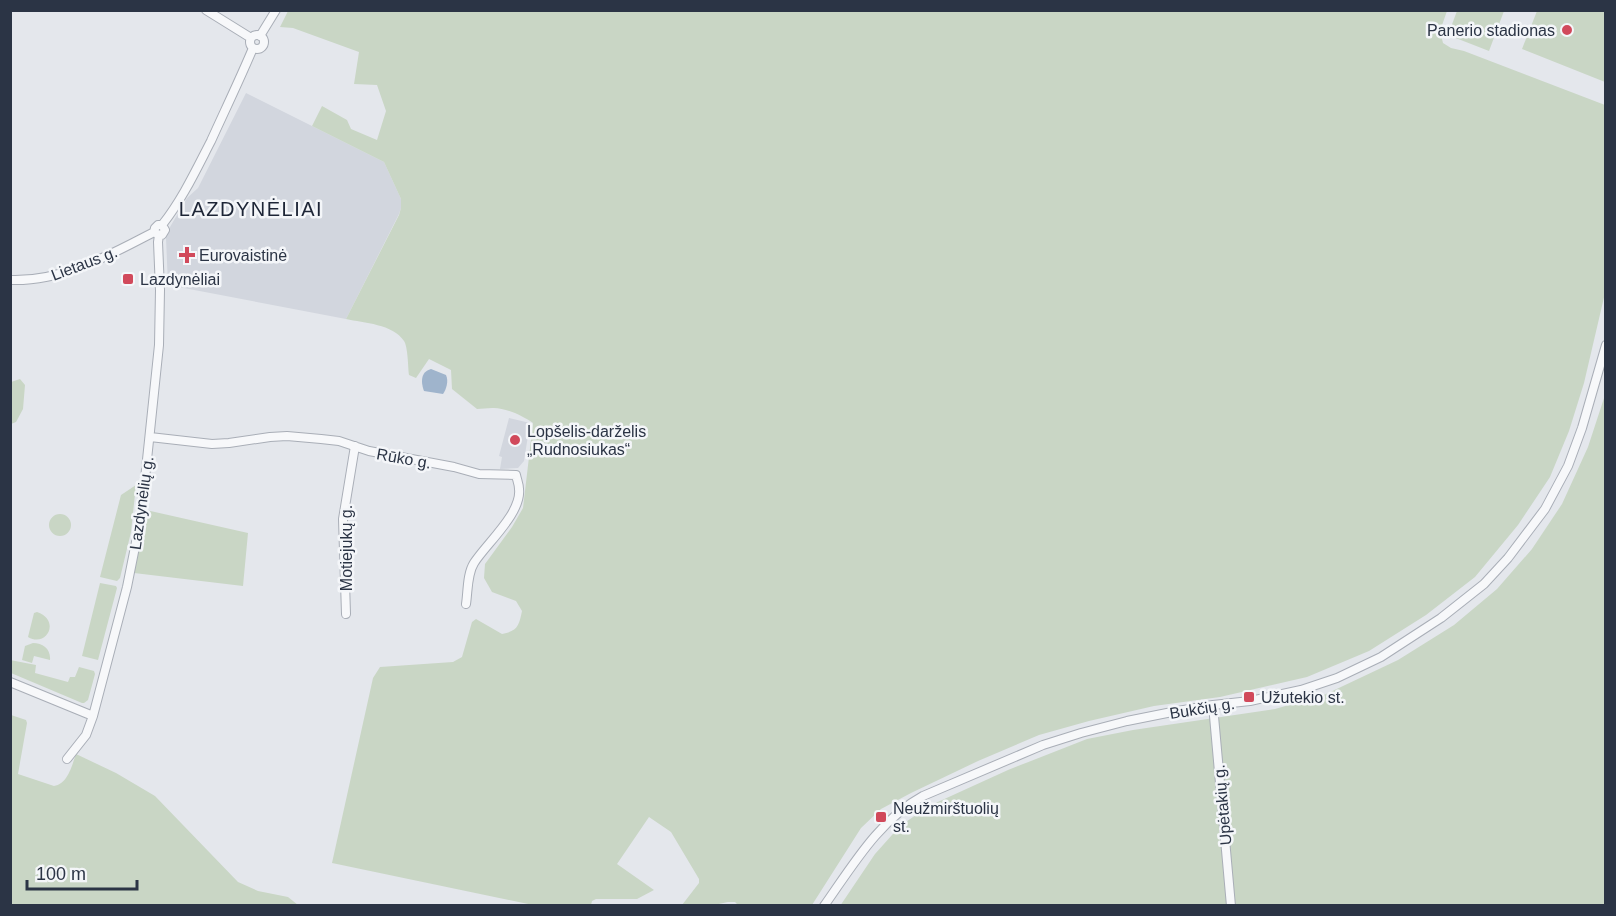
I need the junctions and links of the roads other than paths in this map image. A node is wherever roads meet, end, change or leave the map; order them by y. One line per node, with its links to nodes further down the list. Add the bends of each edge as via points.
1 (206, 10): 4 (street)
2 (276, 10): 3 (street)
3 (260, 36): 4 (street); 5 (street, via 264,44)
4 (251, 38): 5 (street)
5 (253, 48): 6 (street, Lazdynėlių g., via 201,161 162,225 162,235)
6 (157, 234): 7 (street, Lietaus g., via 75,268 39,279); 9 (street, Lazdynėlių g., via 159,345)
7 (10, 280)
8 (1605, 345): 14 (street, Bukčių g., via 1568,466 1545,509 1484,584 1381,657 1337,678 1278,696)
9 (150, 437): 10 (street, Rūko g., via 212,444 287,436); 15 (street, Lazdynėlių g., via 141,517 127,587)
10 (355, 446): 11 (street, Rūko g., via 479,474 516,475 518,500 508,520 473,565); 12 (street, Motiejukų g., via 343,519)
11 (466, 604)
12 (346, 614)
13 (10, 682): 15 (street)
14 (1213, 705): 17 (street, Bukčių g., via 1071,736 923,796 890,819); 18 (street, Upėtakių g.)
15 (93, 716): 16 (street, Lazdynėlių g., via 86,735)
16 (67, 759)
17 (824, 906)
18 (1230, 906)

